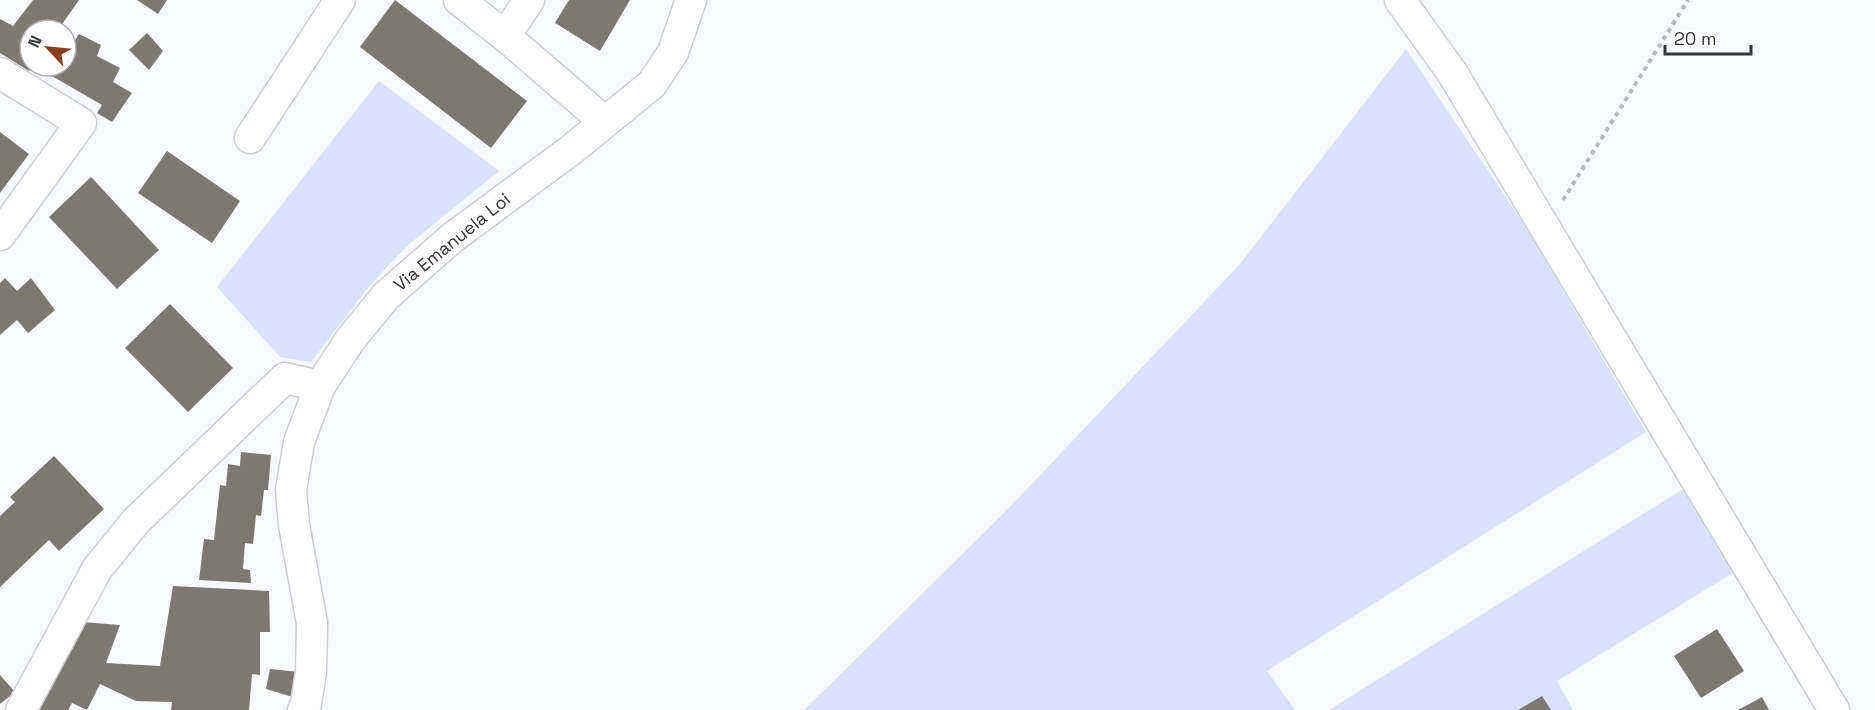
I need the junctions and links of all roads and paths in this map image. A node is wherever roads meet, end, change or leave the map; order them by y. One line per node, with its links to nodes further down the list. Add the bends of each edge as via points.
1 (340, 0): 10 (street)
2 (459, 0): 7 (street)
3 (530, 0): 7 (street)
4 (691, 0): 9 (street, Via Emanuela Loi, via 673,52 652,84)
5 (1401, 0): 11 (street, via 1453,75)
6 (1688, 0): 11 (path, via 1564,199)
7 (505, 36): 9 (street)
8 (0, 73): 12 (street, via 81,123)
9 (605, 122): 13 (street, Via Emanuela Loi, via 452,238 386,296 350,340)
10 (250, 138)
11 (1540, 221): 16 (street)
12 (0, 235)
13 (320, 386): 14 (street, via 285,378 136,522 96,569); 15 (street, Via Emanuela Loi, via 299,442 291,490 312,623 311,672)
14 (21, 710)
15 (303, 710)
16 (1834, 710)

